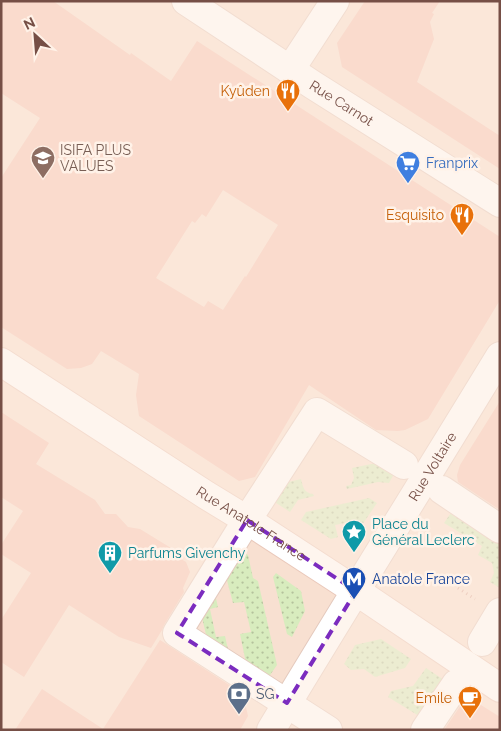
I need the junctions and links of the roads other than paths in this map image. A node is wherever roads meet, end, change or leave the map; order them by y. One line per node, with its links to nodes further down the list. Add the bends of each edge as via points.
1 (186, 1): 3 (street, Rue Carnot)
2 (335, 1): 3 (street)
3 (290, 70): 4 (street, Rue Carnot)
4 (500, 203)
5 (500, 356): 11 (street, Rue Voltaire)
6 (1, 362): 9 (street, Rue Anatole France)
7 (404, 466): 9 (street, via 317,412)
8 (442, 490): 10 (street)
9 (247, 520): 11 (street, Rue Anatole France); 16 (street, via 177,633)
10 (500, 529)
11 (356, 591): 15 (street, Rue Anatole France); 16 (street, Rue Voltaire)
12 (489, 607): 13 (street)
13 (482, 642)
14 (456, 684): 19 (street)
15 (500, 688)
16 (287, 703): 17 (street, Rue Voltaire); 18 (street)
17 (271, 730)
18 (328, 730)
19 (425, 730)

